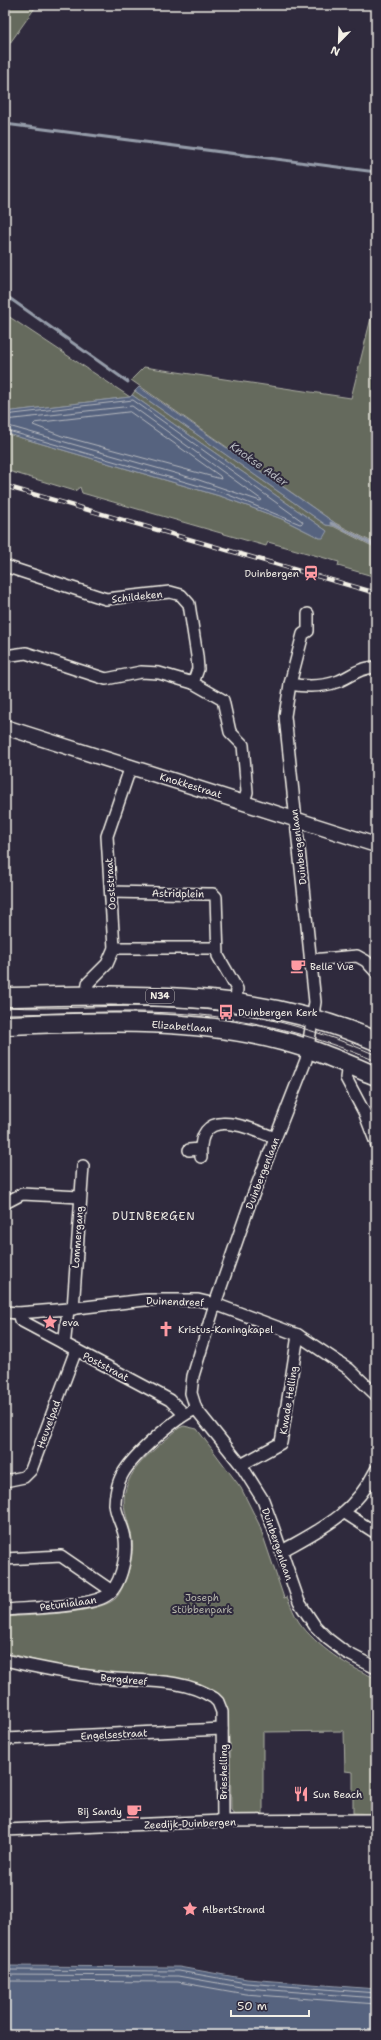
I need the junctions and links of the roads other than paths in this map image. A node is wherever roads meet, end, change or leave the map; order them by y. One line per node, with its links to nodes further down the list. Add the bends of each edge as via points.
1 (5, 566): 5 (street, Schildeken, via 106,599 170,592 181,595 189,604 197,656 198,669)
2 (308, 614): 6 (street, Duinbergenlaan, via 308,631 303,634)
3 (5, 656): 5 (street, via 26,653 106,679 142,672 159,673)
4 (376, 669): 6 (street, via 361,668 322,686)
5 (193, 683): 9 (street, via 223,700 230,732 242,745 246,792)
6 (290, 684): 10 (street, Duinbergenlaan, via 285,716)
7 (5, 727): 8 (street, Knokkestraat)
8 (131, 766): 9 (street, Knokkestraat); 12 (street, Ooststraat, via 107,836)
9 (244, 802): 10 (street, Knokkestraat)
10 (295, 818): 11 (street, Knokkestraat); 15 (street, Duinbergenlaan)
11 (376, 844)
12 (111, 892): 13 (street, Ooststraat); 14 (street, Astridplein, via 213,894 216,897)
13 (114, 948): 14 (street); 17 (street, Ooststraat, via 107,964 88,983)
14 (217, 948): 19 (street, Astridplein, via 218,956 237,989)
15 (311, 960): 16 (street, via 362,957); 20 (street, Duinbergenlaan, via 315,1002)
16 (376, 972)
17 (87, 996): 18 (main road, N34); 19 (main road, N34, via 178,996)
18 (5, 997)
19 (236, 1002): 20 (main road, N34)
20 (312, 1018): 22 (main road, N34); 23 (street, Duinbergenlaan)
21 (5, 1025): 23 (main road, Elizabetlaan, via 173,1024 208,1027 282,1041)
22 (376, 1041)
23 (308, 1049): 24 (main road, Elizabetlaan); 26 (street, Duinbergenlaan)
24 (348, 1064): 25 (main road, Elizabetlaan); 27 (street, via 346,1078 364,1112)
25 (376, 1076)
26 (276, 1138): 28 (street, via 232,1124 214,1124 207,1130 200,1153); 32 (street, Duinbergenlaan)
27 (376, 1143)
28 (189, 1150)
29 (83, 1166): 30 (street, Lommergang)
30 (80, 1197): 31 (street, via 22,1194); 33 (street, Lommergang)
31 (5, 1203)
32 (214, 1304): 33 (street, Duinendreef, via 198,1300 145,1300); 36 (street, Duinendreef); 40 (street, Duinbergenlaan, via 191,1383)
33 (70, 1309): 35 (street, Duinendreef); 37 (street)
34 (5, 1312): 35 (street, Duinendreef)
35 (18, 1313): 37 (street, Poststraat, via 20,1320)
36 (298, 1335): 39 (street, Duinendreef, via 349,1369); 42 (street, Kwade Helling, via 281,1443)
37 (63, 1342): 38 (street, Poststraat)
38 (76, 1350): 41 (street, Poststraat, via 170,1400); 44 (street, Heuvelpad, via 31,1470 24,1477)
39 (376, 1395)
40 (196, 1409): 41 (street); 42 (street, Duinbergenlaan)
41 (184, 1414): 49 (street, via 132,1461 119,1482 115,1504 125,1538 125,1549 124,1560)
42 (241, 1465): 47 (street, Duinbergenlaan, via 263,1500)
43 (376, 1470): 45 (street, via 367,1488)
44 (5, 1481)
45 (345, 1513): 46 (street); 47 (street)
46 (376, 1533)
47 (282, 1551): 52 (street, Duinbergenlaan, via 299,1602 315,1626 345,1652)
48 (5, 1559): 49 (street, via 61,1556)
49 (112, 1591): 50 (street, Petunialaan, via 103,1597 67,1605)
50 (5, 1610)
51 (5, 1660): 53 (street, Bergdreef, via 71,1673 188,1686 209,1694 218,1702 222,1712)
52 (376, 1668)
53 (222, 1726): 54 (street, Engelsestraat); 56 (street, Brieshelling)
54 (5, 1739)
55 (376, 1820): 56 (street, Zeedijk-Duinbergen)
56 (223, 1821): 57 (street, Zeedijk-Duinbergen)
57 (5, 1830)

